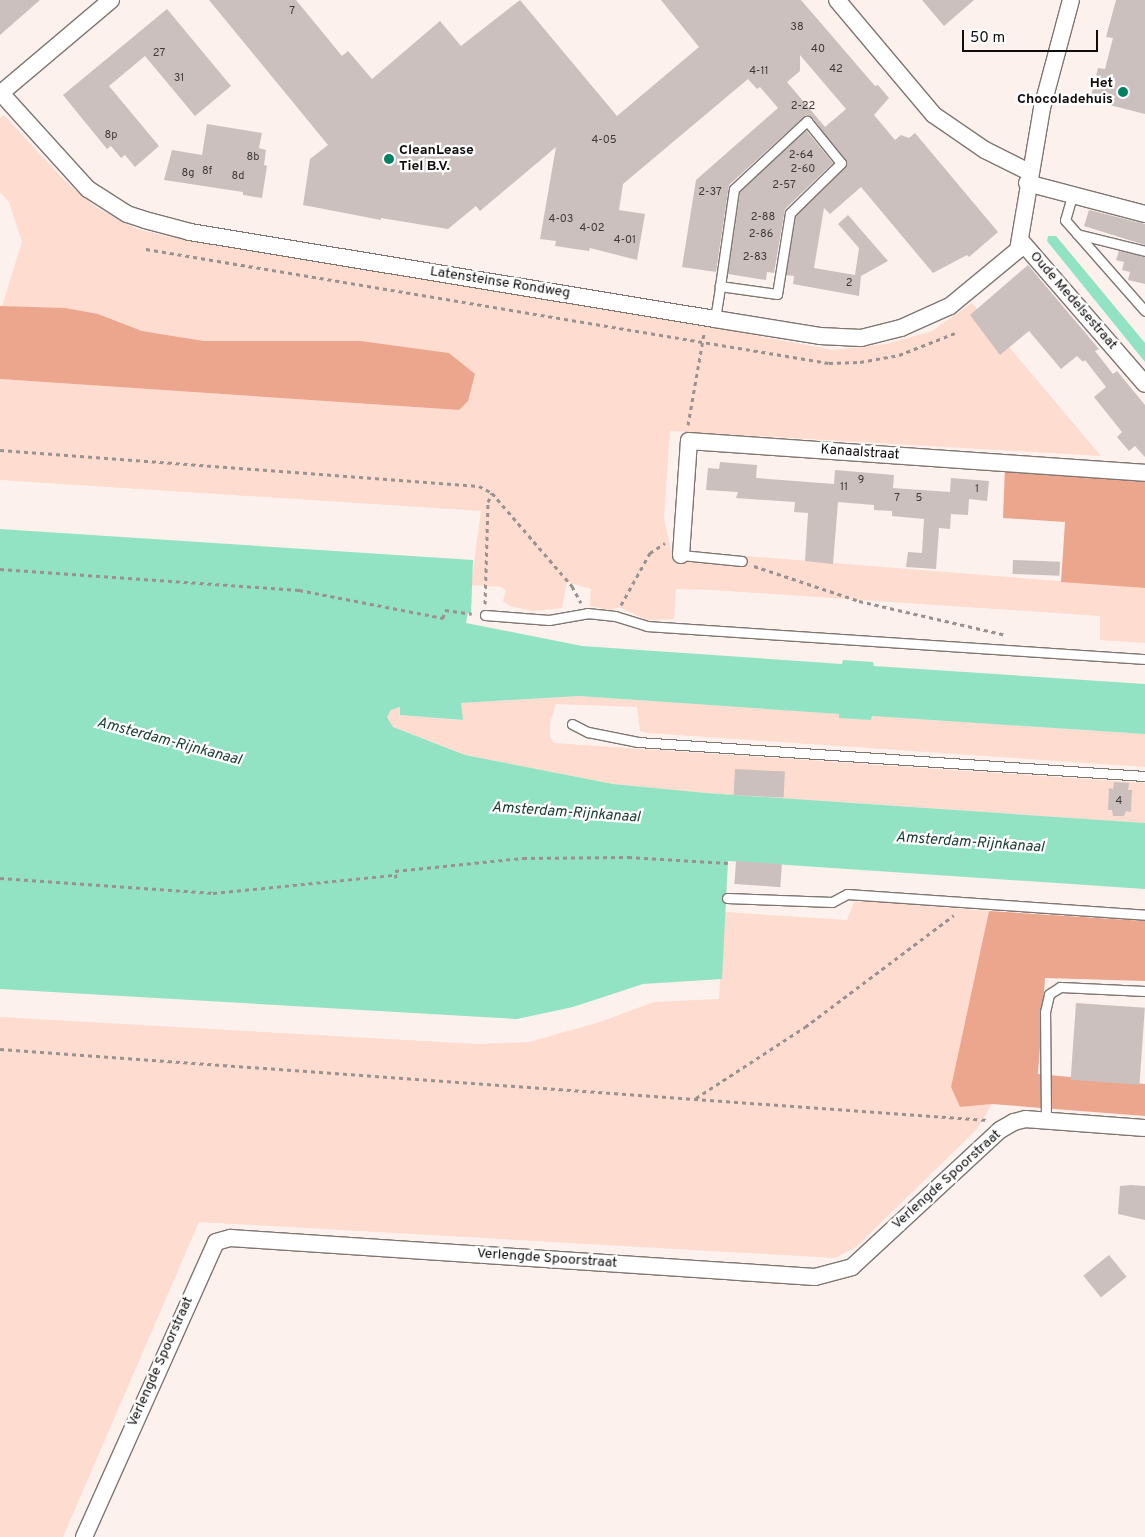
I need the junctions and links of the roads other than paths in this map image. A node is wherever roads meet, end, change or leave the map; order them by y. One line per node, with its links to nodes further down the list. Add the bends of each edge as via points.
1 (111, 0): 4 (street)
2 (837, 0): 5 (street, via 934,115)
3 (1071, 0): 5 (street, Oude Medelsestraat, via 1042,108)
4 (0, 92): 15 (street, Latensteinse Rondweg, via 88,189 127,214 145,220 190,232)
5 (1028, 178): 6 (street); 9 (street, Oude Medelsestraat)
6 (1072, 196): 7 (street); 8 (lane, via 1065,220)
7 (1145, 214)
8 (1077, 234): 10 (lane); 12 (lane)
9 (1021, 241): 15 (street, Latensteinse Rondweg, via 1013,256 950,306 901,328 861,338 820,336); 16 (street, Oude Medelsestraat)
10 (1145, 251)
11 (720, 286): 11 (lane, via 734,188 807,121 841,164 790,213 777,294); 15 (lane)
12 (1135, 300): 13 (lane); 14 (lane)
13 (1145, 302)
14 (1145, 311)
15 (711, 318)
16 (1145, 384)
17 (1145, 473): 18 (street, Kanaalstraat, via 689,441)
18 (682, 556): 19 (lane)
19 (742, 561)
20 (485, 615): 21 (lane, via 518,615 549,620 587,614 615,616 647,626)
21 (1145, 659)
22 (572, 724): 23 (lane, via 588,732 638,742)
23 (1145, 776)
24 (727, 898): 25 (lane, via 832,902 847,894)
25 (1145, 915)
26 (1145, 991): 27 (lane, via 1060,987 1049,994 1045,1012)
27 (1046, 1120): 28 (street, Verlengde Spoorstraat); 29 (street, Verlengde Spoorstraat, via 1014,1122 1000,1130 852,1267 815,1277 230,1238 216,1242)
28 (1145, 1128)
29 (84, 1537)

